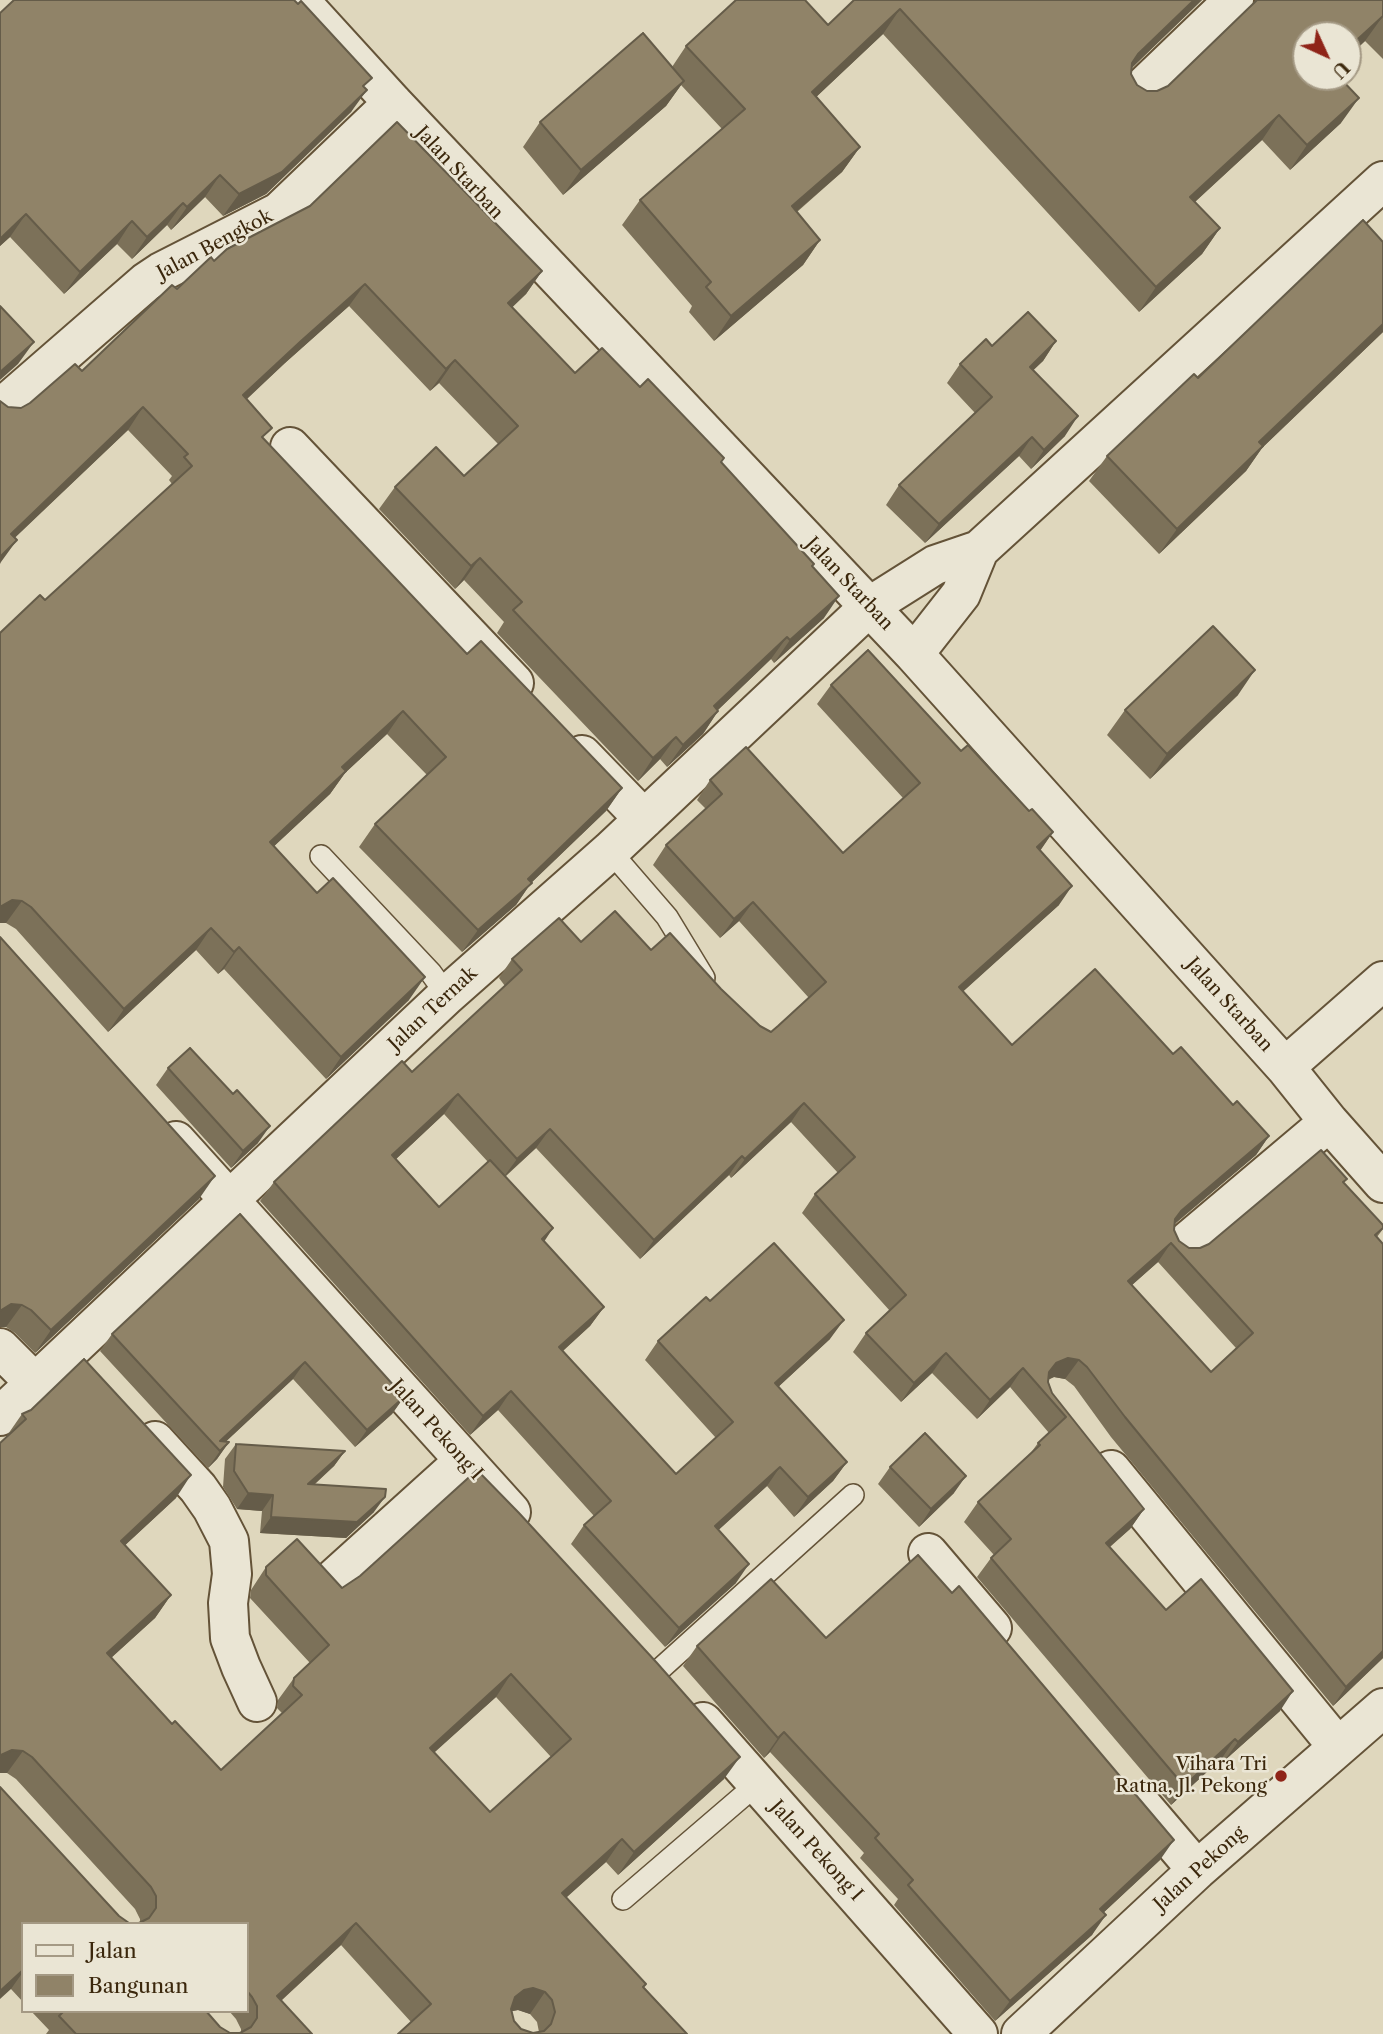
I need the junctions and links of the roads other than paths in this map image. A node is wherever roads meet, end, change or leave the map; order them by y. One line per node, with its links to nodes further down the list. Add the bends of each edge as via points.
1 (299, 0): 4 (street, Jalan Starban)
2 (1234, 0): 3 (street)
3 (1135, 95)
4 (393, 103): 6 (street, Jalan Bengkok, via 279,212 146,282); 9 (street, Jalan Starban)
5 (1383, 181): 8 (street)
6 (0, 409)
7 (290, 447): 11 (street)
8 (979, 550): 9 (street, Jalan Ternak, via 935,565); 10 (street, via 961,594)
9 (870, 606): 10 (street, Jalan Starban); 11 (street, Jalan Ternak)
10 (914, 654): 17 (street, Jalan Starban)
11 (644, 819): 12 (street, Jalan Ternak)
12 (610, 850): 15 (street, Jalan Ternak); 16 (lane, via 667,917)
13 (321, 856): 15 (lane)
14 (1383, 981): 17 (street)
15 (447, 995): 21 (street, Jalan Ternak)
16 (717, 998)
17 (1285, 1067): 19 (street, Jalan Starban)
18 (156, 1119): 21 (street, Jalan Pekong I)
19 (1329, 1122): 20 (street, Jalan Starban); 22 (street)
20 (1383, 1183)
21 (230, 1201): 24 (street, Jalan Ternak); 30 (street, Jalan Pekong I)
22 (1182, 1246)
23 (0, 1348): 26 (street)
24 (69, 1350): 25 (street); 26 (street, Jalan Ternak)
25 (96, 1379)
26 (35, 1383): 27 (street, Jalan Ternak)
27 (0, 1416)
28 (132, 1417): 38 (street, via 198,1489 226,1535 231,1557 230,1638)
29 (1087, 1440): 40 (street)
30 (464, 1461): 32 (street, Jalan Pekong I); 34 (street)
31 (853, 1495): 37 (lane)
32 (538, 1541)
33 (928, 1553): 36 (street)
34 (330, 1582)
35 (631, 1641): 37 (street, Jalan Pekong I)
36 (1018, 1659)
37 (658, 1671): 42 (street, Jalan Pekong I)
38 (257, 1702)
39 (1383, 1708): 40 (street, Jalan Pekong)
40 (1338, 1747): 43 (street, Jalan Pekong)
41 (1116, 1775): 43 (street)
42 (757, 1784): 44 (lane); 45 (street, Jalan Pekong I)
43 (1197, 1870): 46 (street, Jalan Pekong)
44 (623, 1899)
45 (978, 2034)
46 (1021, 2034)

